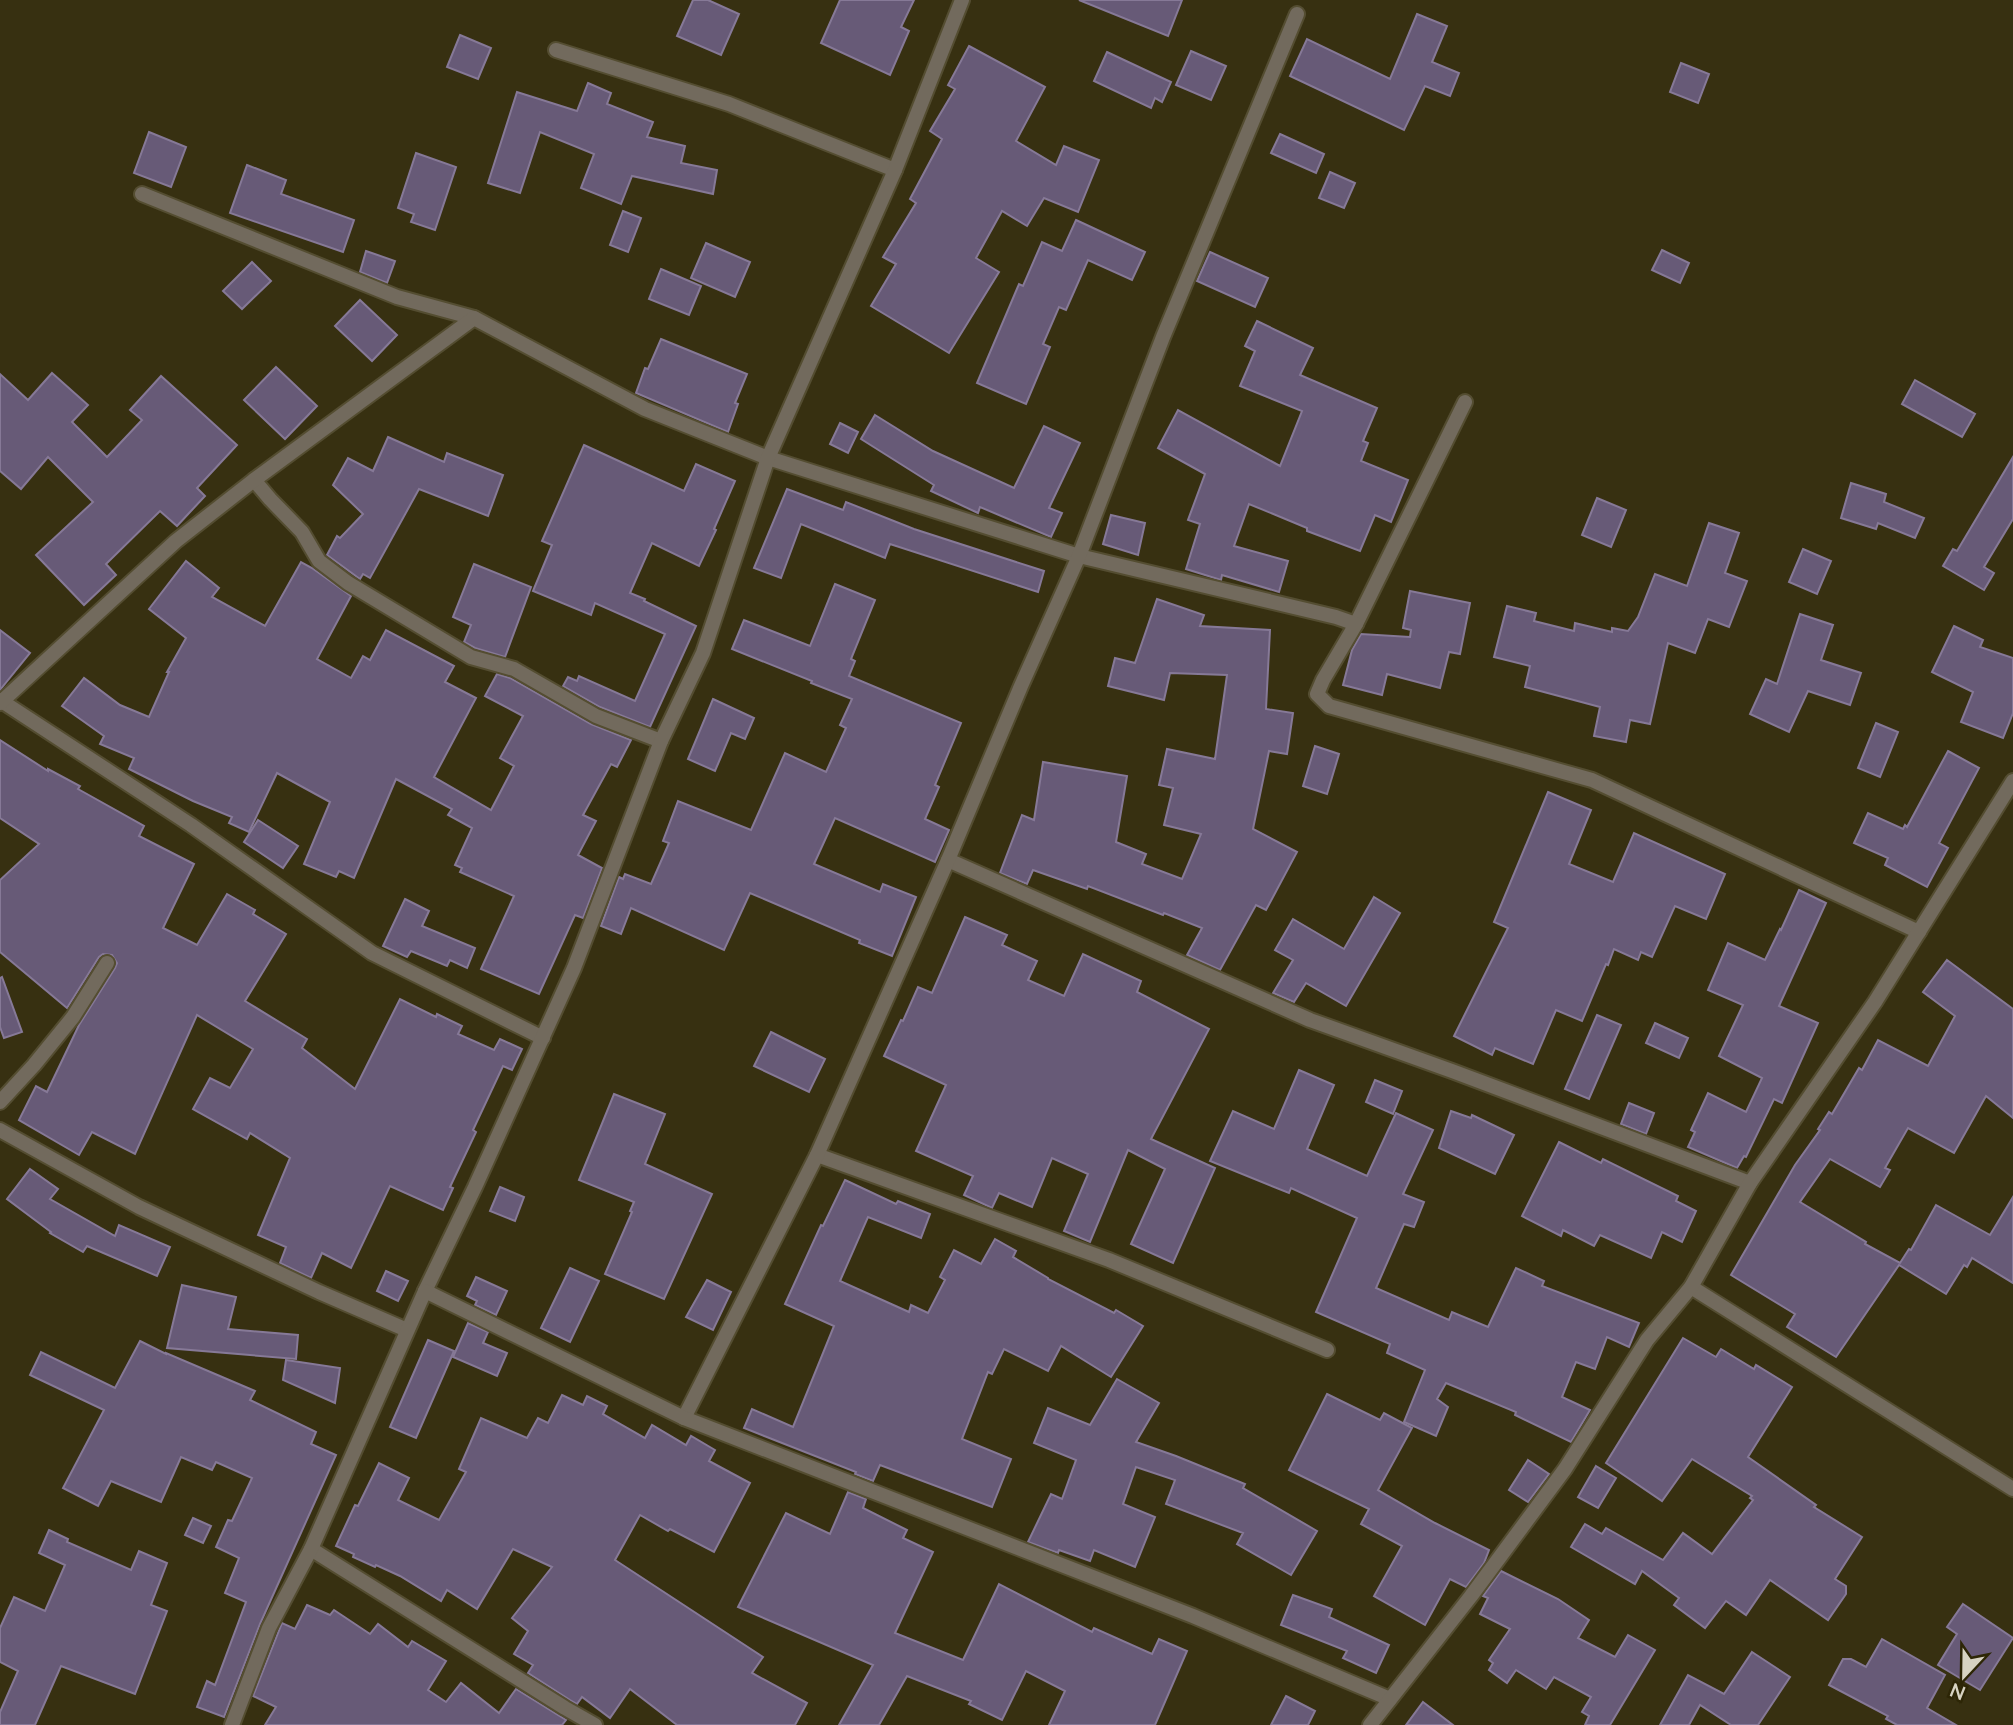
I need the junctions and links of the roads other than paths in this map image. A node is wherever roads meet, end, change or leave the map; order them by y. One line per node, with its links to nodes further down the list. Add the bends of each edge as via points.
1 (962, 0): 4 (street)
2 (1297, 14): 10 (street, via 1163,337)
3 (556, 50): 4 (street, via 729,104)
4 (895, 170): 8 (street)
5 (142, 194): 6 (street, via 397,297)
6 (474, 318): 8 (street, via 645,409); 9 (street)
7 (1465, 402): 11 (street)
8 (768, 458): 10 (street); 13 (street, via 703,653)
9 (254, 480): 12 (street, via 176,541); 13 (street, via 302,532 318,561 348,583 471,657 514,669 596,716)
10 (1079, 556): 11 (street); 15 (street)
11 (1356, 624): 16 (street, via 1317,694 1329,706 1592,780)
12 (0, 702): 18 (street, via 191,825 372,953)
13 (660, 741): 18 (street)
14 (2013, 781): 16 (street)
15 (948, 860): 21 (street); 22 (street, via 1310,1020)
16 (1919, 932): 22 (street)
17 (107, 963): 19 (street, via 73,1017)
18 (543, 1038): 24 (street)
19 (0, 1102)
20 (0, 1130): 25 (street, via 151,1213)
21 (817, 1155): 26 (street, via 1109,1260); 27 (street)
22 (1750, 1183): 23 (street)
23 (1691, 1287): 28 (street); 30 (street, via 1647,1340 1565,1469)
24 (425, 1291): 25 (street); 27 (street)
25 (407, 1329): 29 (street)
26 (1327, 1350)
27 (684, 1418): 30 (street, via 1194,1616)
28 (2013, 1489)
29 (311, 1549): 31 (street, via 270,1628); 32 (street)
30 (1390, 1699): 33 (street)
31 (232, 1725)
32 (595, 1725)
33 (1370, 1725)

